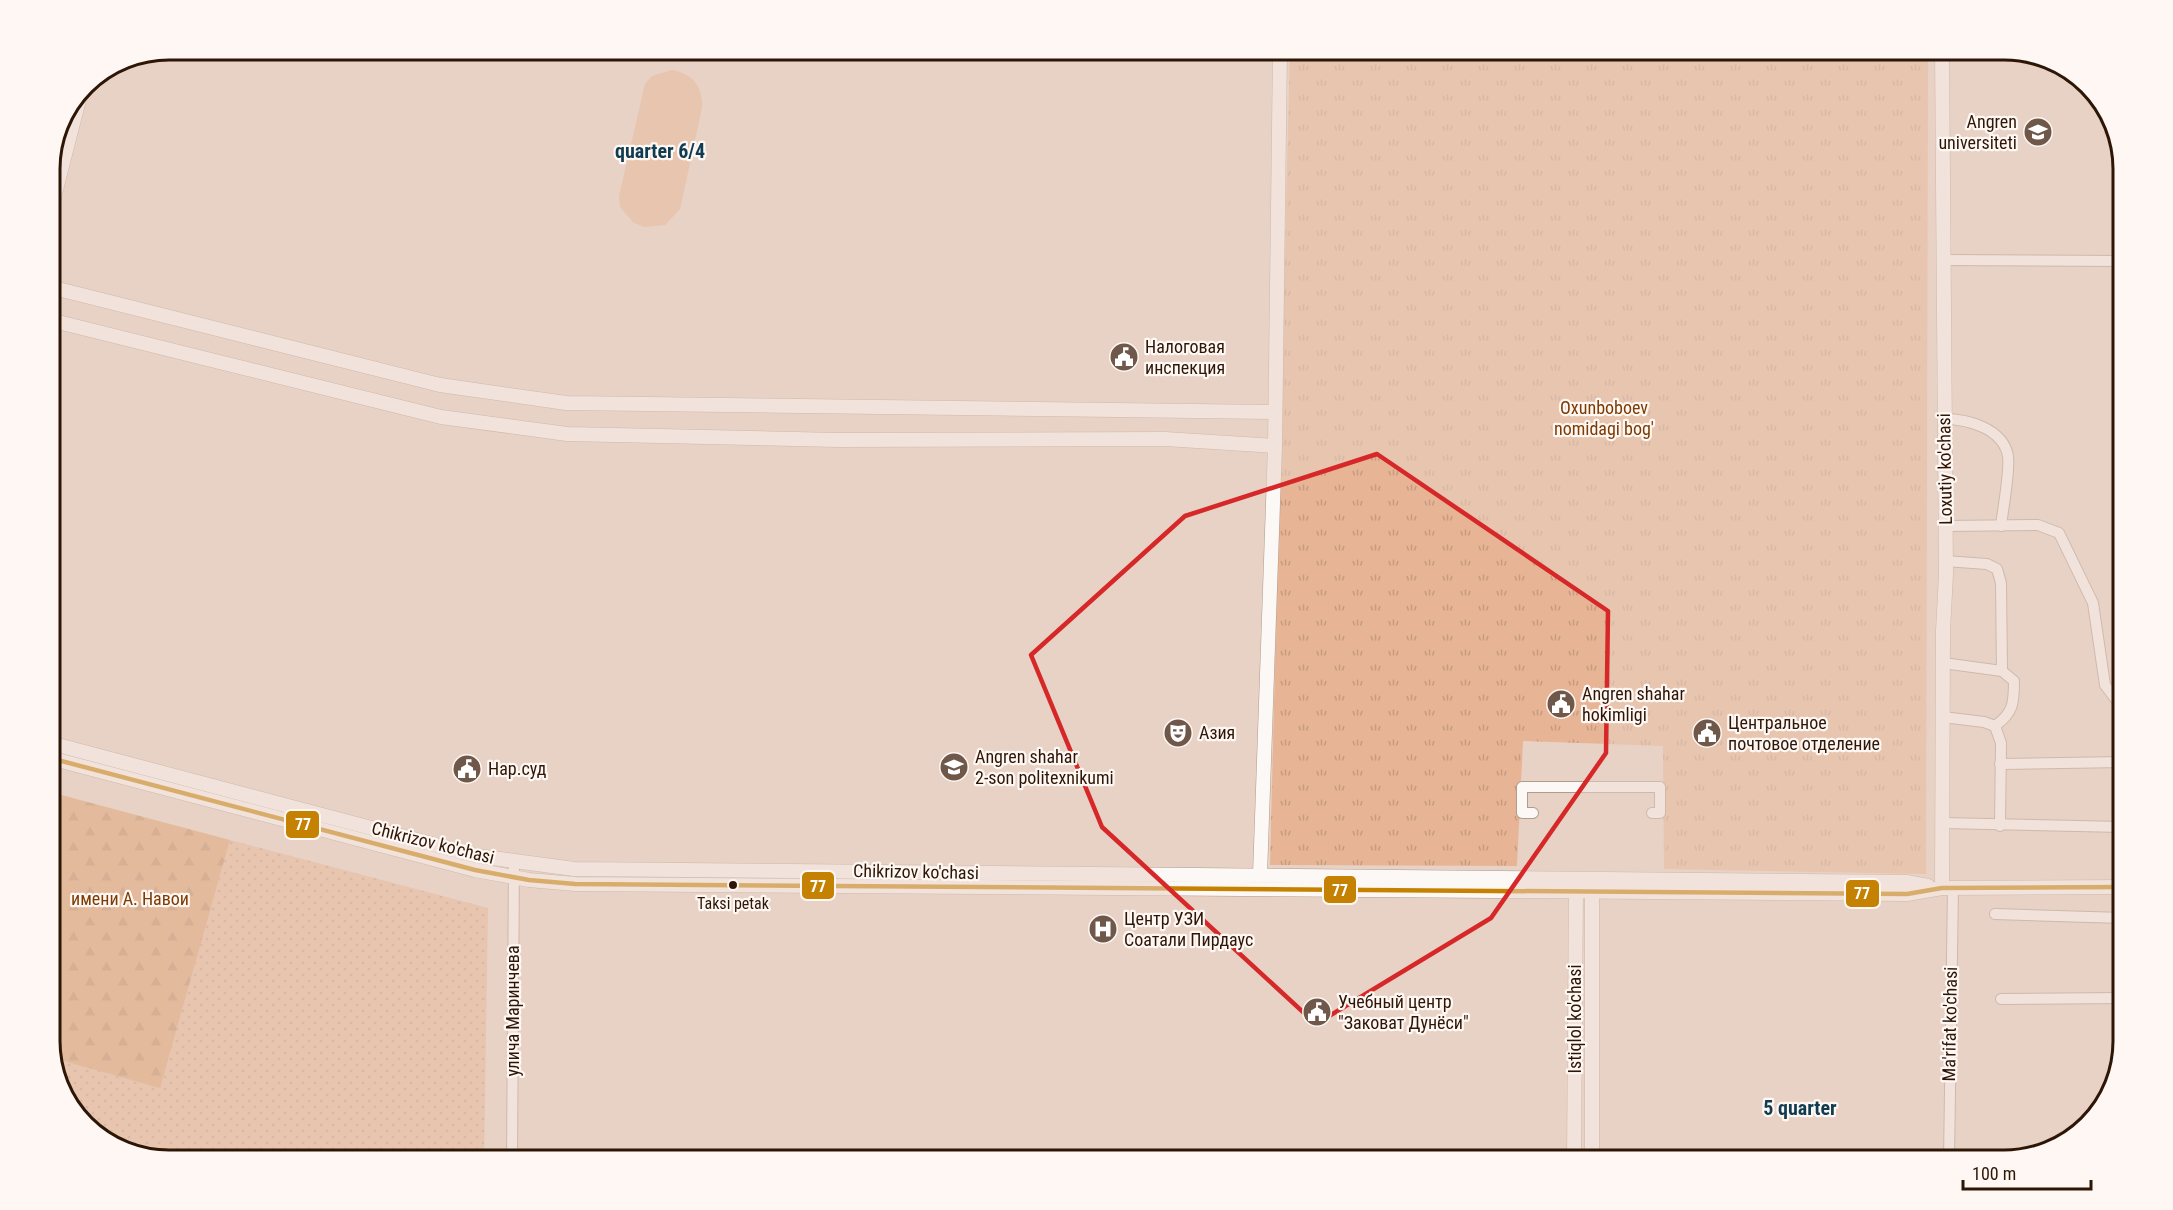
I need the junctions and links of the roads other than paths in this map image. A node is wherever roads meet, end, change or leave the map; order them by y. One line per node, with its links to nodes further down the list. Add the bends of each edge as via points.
1 (1280, 60): 9 (main road)
2 (1942, 60): 5 (main road, Loxutiy ko'chasi)
3 (76, 113): 4 (main road)
4 (60, 174)
5 (1944, 260): 6 (street); 10 (main road, Loxutiy ko'chasi)
6 (2113, 261)
7 (60, 289): 9 (main road, via 440,385 566,403)
8 (60, 322): 11 (main road, via 441,417 567,434 838,440 1165,439)
9 (1275, 412): 11 (main road)
10 (1944, 419): 12 (main road, Loxutiy ko'chasi); 13 (street, via 1975,422 1996,436 2008,455)
11 (1275, 446): 30 (main road)
12 (1946, 526): 13 (street); 14 (main road, Loxutiy ko'chasi)
13 (2001, 526): 17 (street, via 2038,525 2059,533 2093,603 2105,685)
14 (1945, 561): 15 (main road, Loxutiy ko'chasi); 16 (street, via 1987,564 1997,569 2001,583)
15 (1943, 663): 16 (street); 18 (main road, Loxutiy ko'chasi)
16 (2002, 670): 19 (street, via 2014,681 2014,699 2008,717)
17 (2113, 696)
18 (1942, 717): 19 (street); 26 (main road, Loxutiy ko'chasi)
19 (1995, 726): 23 (street, via 2001,743)
20 (60, 745): 29 (main road, Chikrizov ko'chasi, via 477,856)
21 (60, 761): 31 (main road, Chikrizov ko'chasi)
22 (2113, 762): 23 (street)
23 (2001, 764): 27 (street)
24 (1533, 813): 25 (street, via 1522,813 1522,787 1660,787 1660,813)
25 (1652, 813)
26 (1943, 823): 27 (street); 36 (main road, Loxutiy ko'chasi)
27 (2000, 826): 28 (street)
28 (2113, 827)
29 (514, 862): 30 (main road, Chikrizov ko'chasi, via 574,869); 31 (street, улича Маринчева)
30 (1260, 875): 32 (main road, Chikrizov ko'chasi)
31 (514, 878): 32 (main road, Chikrizov ko'chasi, via 575,884); 41 (street, улича Маринчева)
32 (1531, 885): 33 (main road, Chikrizov ko'chasi)
33 (1576, 885): 34 (main road, Chikrizov ko'chasi); 42 (main road, Istiqlol ko'chasi)
34 (1592, 885): 36 (main road, Chikrizov ko'chasi, via 1907,894); 43 (main road, Istiqlol ko'chasi)
35 (2113, 887): 36 (main road, Chikrizov ko'chasi)
36 (1947, 888): 44 (street, Ma'rifat ko'chasi)
37 (1995, 914): 38 (street)
38 (2113, 918)
39 (2113, 998): 40 (street)
40 (2001, 999)
41 (512, 1150)
42 (1574, 1150)
43 (1592, 1150)
44 (1948, 1150)

